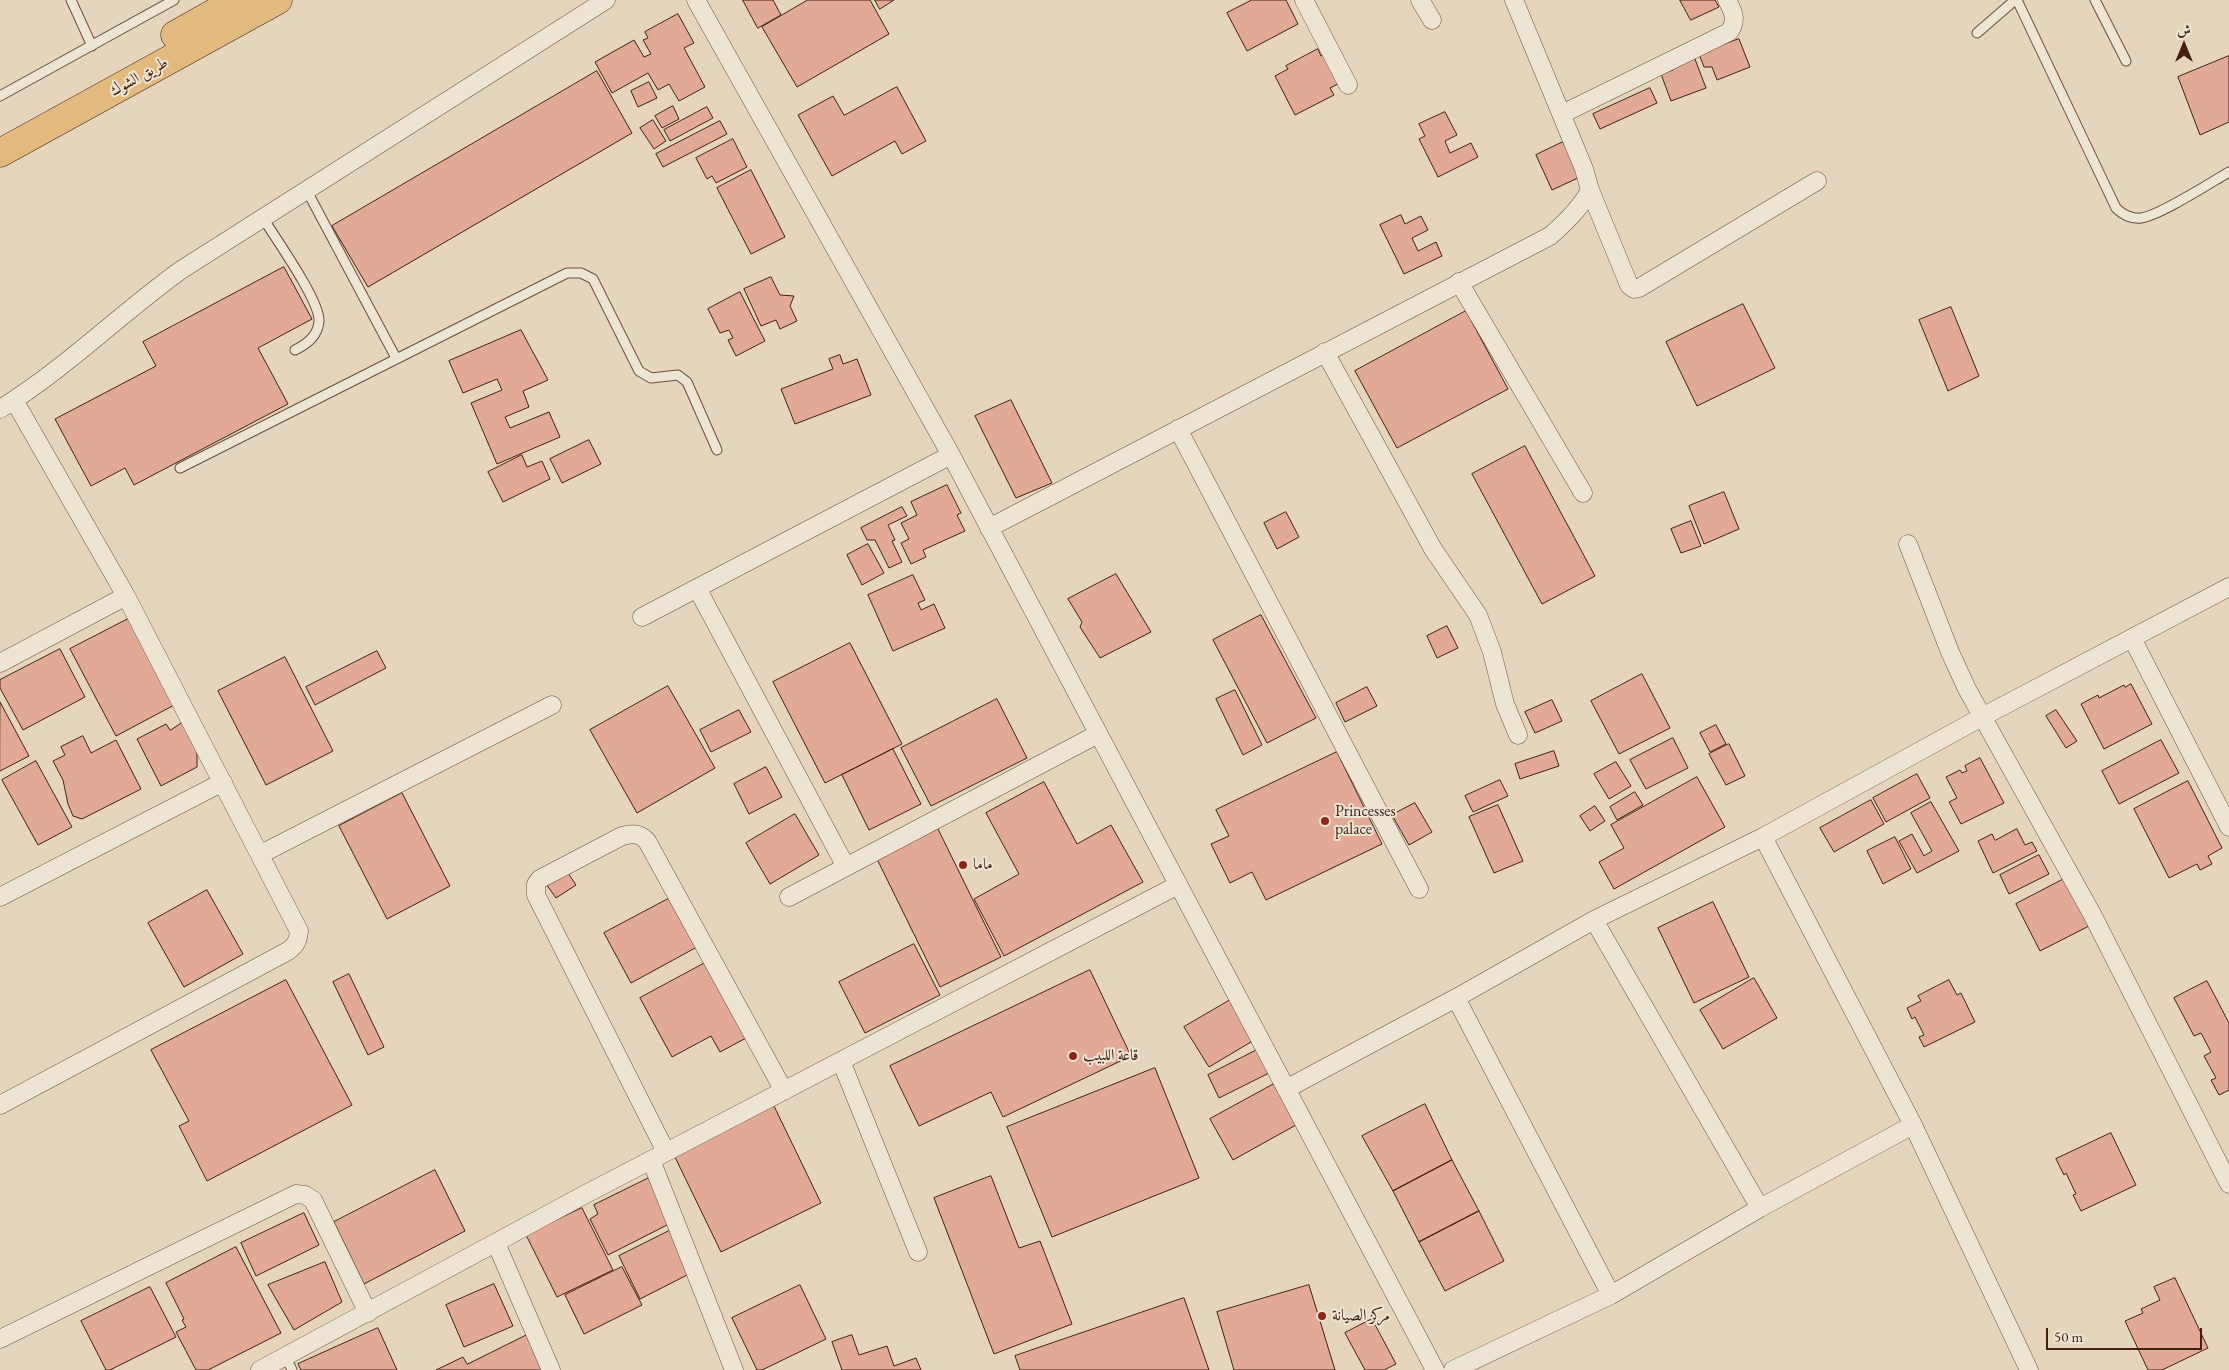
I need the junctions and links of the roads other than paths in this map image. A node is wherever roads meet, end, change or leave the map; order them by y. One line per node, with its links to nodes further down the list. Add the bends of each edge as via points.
1 (71, 0): 15 (lane)
2 (174, 0): 15 (lane)
3 (278, 0): 21 (main road, طريق الشوك)
4 (606, 0): 25 (street)
5 (696, 0): 34 (street)
6 (1304, 0): 17 (street)
7 (1420, 0): 13 (street)
8 (1514, 0): 19 (street)
9 (1726, 0): 19 (street, via 1734,17 1729,32)
10 (2016, 0): 14 (lane); 22 (lane, via 2121,213 2132,218 2149,216)
11 (2095, 0): 16 (lane)
12 (221, 5): 20 (main road, طريق الشوك, via 106,75)
13 (1432, 20)
14 (1977, 33)
15 (92, 46): 18 (lane)
16 (2126, 61)
17 (1348, 86)
18 (0, 96)
19 (1562, 114): 24 (street)
20 (0, 131)
21 (0, 152)
22 (2229, 172)
23 (1816, 181): 24 (street, via 1670,271 1634,289 1629,285)
24 (1590, 190): 27 (street, via 1565,223 1550,236)
25 (307, 191): 26 (street); 30 (lane)
26 (263, 218): 28 (lane, via 319,315 311,340); 31 (street, via 143,297)
27 (1460, 282): 29 (street); 36 (street)
28 (295, 350)
29 (1325, 352): 32 (street); 48 (street, via 1433,549 1478,615 1492,652 1505,704)
30 (396, 358): 33 (lane, via 553,278 581,273 593,279 639,371 651,378 678,375 687,382); 35 (lane)
31 (7, 405): 41 (street)
32 (1178, 429): 37 (street); 55 (street)
33 (718, 450)
34 (950, 455): 37 (street); 40 (street)
35 (180, 468)
36 (1583, 493)
37 (989, 528): 47 (street)
38 (1908, 544): 46 (street, via 1950,652)
39 (2229, 587): 43 (street)
40 (697, 588): 42 (street); 53 (street)
41 (126, 596): 44 (street); 49 (street)
42 (642, 617)
43 (2132, 638): 46 (street); 50 (street)
44 (0, 663)
45 (552, 705): 52 (street)
46 (1982, 717): 51 (street); 66 (street, via 2092,914)
47 (1098, 734): 53 (street); 54 (street)
48 (1518, 735)
49 (224, 782): 52 (street); 56 (street)
50 (2229, 827)
51 (1763, 837): 58 (street); 64 (street)
52 (261, 854): 63 (street, via 299,931 295,946)
53 (846, 867): 57 (street)
54 (1178, 885): 60 (street); 61 (street)
55 (1419, 889)
56 (0, 897)
57 (789, 897)
58 (1594, 920): 59 (street); 67 (street)
59 (1456, 998): 61 (street); 70 (street)
60 (841, 1061): 62 (street); 69 (street)
61 (1286, 1090): 77 (street)
62 (784, 1091): 65 (street); 65 (street, via 647,841 642,835 622,836 540,879 536,884 536,895)
63 (0, 1105)
64 (1913, 1125): 67 (street); 79 (street)
65 (659, 1156): 68 (street); 76 (street)
66 (2229, 1184)
67 (1760, 1208): 70 (street)
68 (496, 1243): 71 (street); 75 (street)
69 (918, 1252)
70 (1611, 1295): 78 (street)
71 (368, 1313): 72 (street, via 313,1200 296,1194); 73 (street)
72 (0, 1339)
73 (289, 1363): 74 (street)
74 (260, 1370)
75 (551, 1370)
76 (734, 1370)
77 (1435, 1370)
78 (1453, 1370)
79 (2029, 1370)

